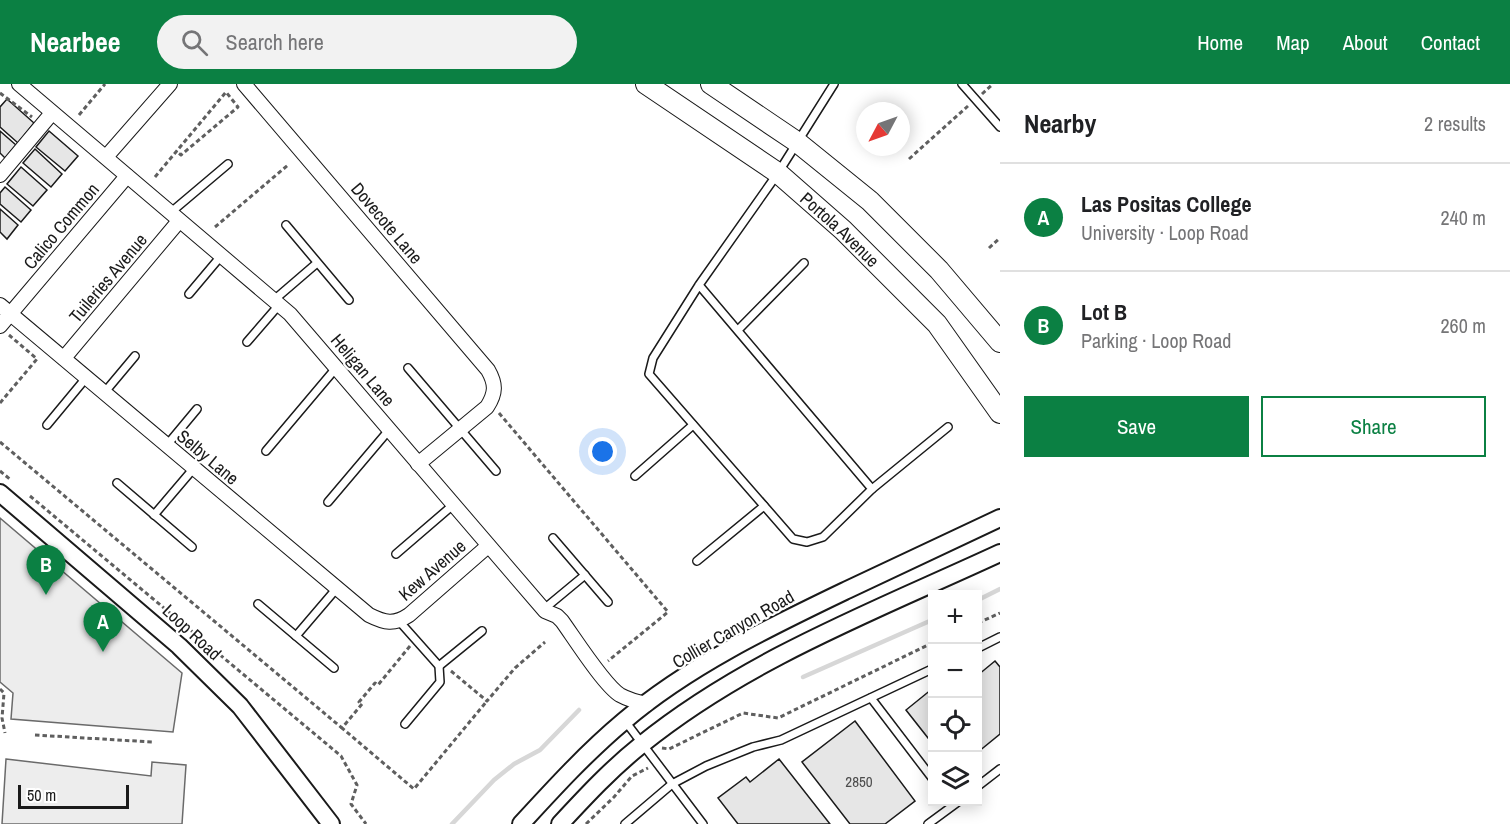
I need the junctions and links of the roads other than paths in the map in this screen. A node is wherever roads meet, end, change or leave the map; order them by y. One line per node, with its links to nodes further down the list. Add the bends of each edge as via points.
1 (19, 84): 8 (street, Heligan Lane)
2 (170, 84): 12 (street)
3 (244, 84): 42 (street, Dovecote Lane, via 488,370 493,379 492,396)
4 (646, 84): 14 (main road, Portola Avenue)
5 (711, 84): 11 (main road, Portola Avenue)
6 (834, 84): 11 (lane)
7 (962, 84): 10 (lane)
8 (35, 89): 9 (street, Heligan Lane)
9 (52, 113): 12 (street, Heligan Lane); 15 (street)
10 (1000, 127)
11 (797, 142): 14 (lane); 30 (main road, Portola Avenue, via 870,201 939,270)
12 (105, 157): 16 (street, Heligan Lane)
13 (228, 164): 17 (lane)
14 (778, 173): 22 (lane); 38 (main road, Portola Avenue, via 843,230 937,324)
15 (0, 175)
16 (127, 176): 17 (street, Heligan Lane); 26 (street, Calico Common)
17 (175, 217): 19 (street, Heligan Lane); 32 (street, Tuileries Avenue)
18 (286, 225): 20 (lane)
19 (221, 256): 23 (lane); 25 (street, Heligan Lane)
20 (318, 263): 24 (lane); 25 (lane)
21 (804, 263): 28 (lane)
22 (699, 285): 28 (lane); 40 (lane, via 653,358 649,374)
23 (189, 294)
24 (349, 300)
25 (276, 302): 29 (lane); 33 (street, Heligan Lane)
26 (5, 310): 27 (street, Calico Common); 32 (street, Selby Lane)
27 (4, 330)
28 (738, 330): 51 (lane)
29 (247, 342)
30 (1000, 342)
31 (135, 356): 36 (lane)
32 (64, 358): 35 (street, Selby Lane)
33 (336, 368): 43 (street, Heligan Lane); 45 (lane)
34 (408, 368): 42 (lane)
35 (87, 378): 36 (street, Selby Lane); 39 (lane)
36 (104, 393): 44 (street, Selby Lane)
37 (197, 409): 44 (lane)
38 (1000, 412)
39 (47, 425)
40 (693, 425): 49 (lane); 55 (lane)
41 (948, 427): 51 (lane)
42 (460, 429): 46 (street); 48 (lane)
43 (389, 430): 46 (street, Heligan Lane); 53 (lane)
44 (167, 445): 47 (street, Selby Lane)
45 (266, 451)
46 (418, 464): 54 (street, Heligan Lane)
47 (194, 468): 56 (lane); 65 (street, Selby Lane)
48 (496, 471)
49 (635, 476)
50 (117, 483): 56 (lane)
51 (872, 489): 55 (lane, via 823,537 807,542 793,539)
52 (0, 493): 87 (street, Loop Road, via 172,639 228,693)
53 (328, 502)
54 (453, 505): 59 (street, Heligan Lane); 62 (lane)
55 (764, 506): 63 (lane)
56 (154, 515): 60 (lane)
57 (1000, 518): 78 (street, Collier Canyon Road, via 764,630)
58 (553, 538): 64 (lane)
59 (488, 546): 68 (street, Heligan Lane); 69 (street, Kew Avenue)
60 (192, 547)
61 (1000, 552): 81 (street, via 777,657 713,693)
62 (396, 554)
63 (697, 561)
64 (585, 575): 66 (lane); 68 (lane)
65 (337, 588): 69 (street, Selby Lane, via 382,622); 71 (lane)
66 (608, 602)
67 (258, 604): 71 (lane)
68 (544, 610): 78 (street, Heligan Lane, via 562,621 609,685 632,702)
69 (399, 621): 74 (lane)
70 (482, 631): 74 (lane)
71 (296, 636): 75 (lane)
72 (1000, 637): 73 (lane)
73 (982, 646)
74 (440, 665): 80 (lane, via 440,682)
75 (334, 668)
76 (928, 671): 77 (lane)
77 (871, 698): 83 (lane); 85 (lane, via 781,740 706,766)
78 (647, 704): 79 (street, Collier Canyon Road)
79 (625, 720): 81 (lane); 88 (street, Collier Canyon Road)
80 (405, 724)
81 (642, 743): 85 (lane); 89 (street)
82 (1000, 769): 84 (lane)
83 (928, 771)
84 (982, 783)
85 (672, 784): 90 (lane); 91 (lane)
86 (949, 806): 92 (lane)
87 (332, 824)
88 (521, 824)
89 (560, 824)
90 (625, 824)
91 (703, 824)
92 (928, 824)

